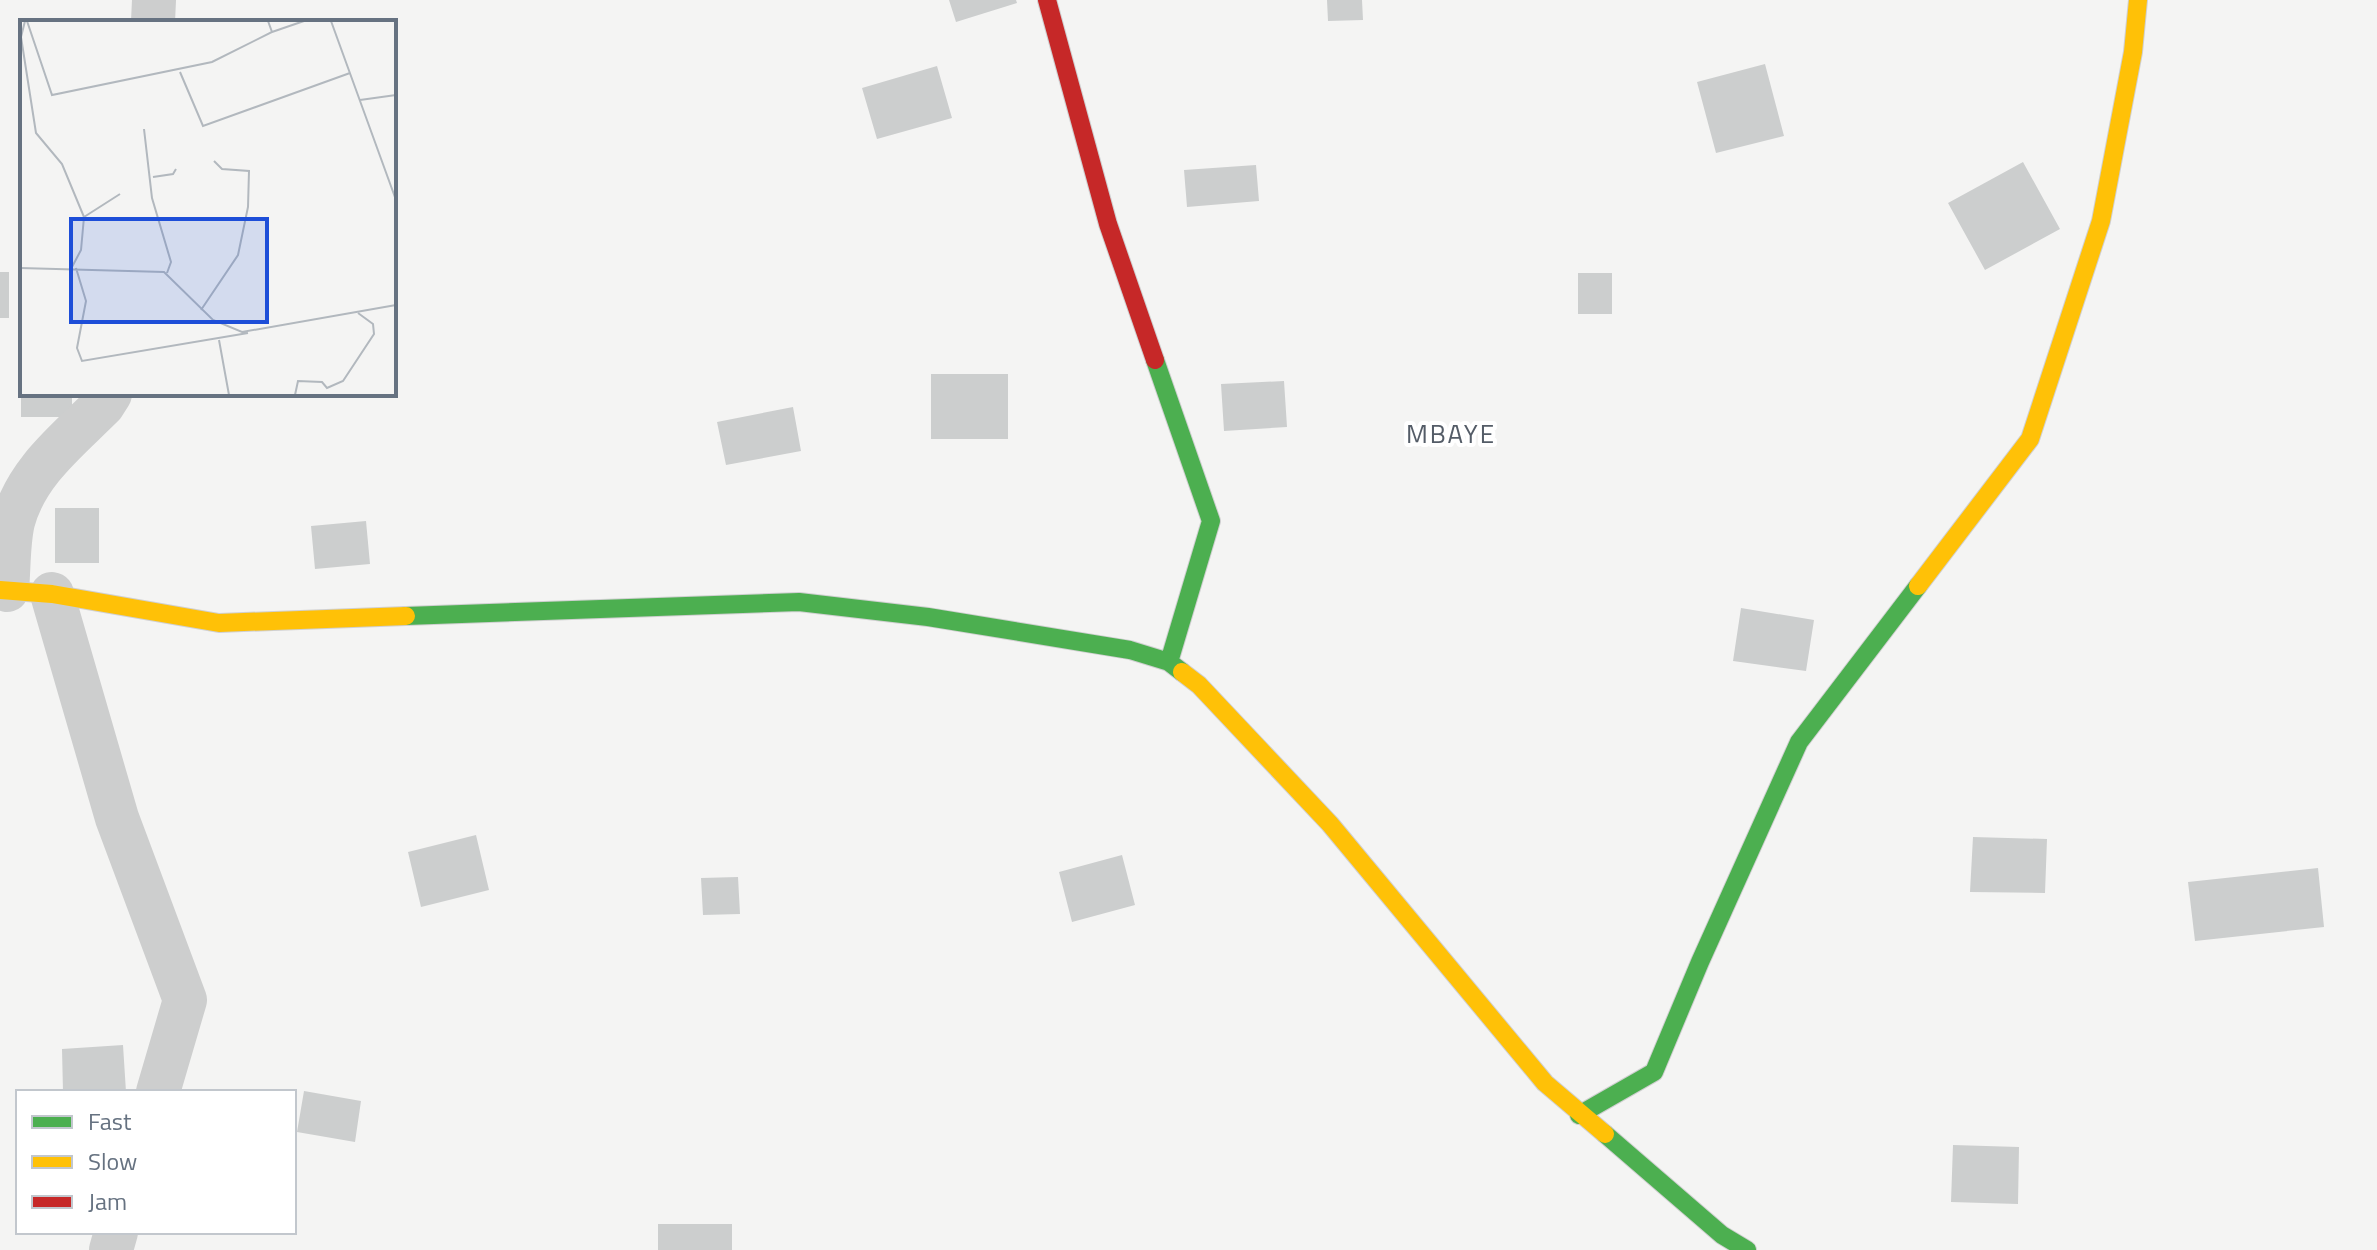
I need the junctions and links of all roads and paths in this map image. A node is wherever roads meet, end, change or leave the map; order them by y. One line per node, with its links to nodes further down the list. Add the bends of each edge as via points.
1 (154, 0): 4 (street)
2 (1047, 0): 8 (street, via 1108,224 1211,521)
3 (2138, 0): 10 (street, via 2101,221 2030,439 1799,742 1654,1072)
4 (153, 20)
5 (109, 396): 6 (street, via 38,470 23,495)
6 (3, 590): 7 (street)
7 (52, 594): 8 (street, via 219,623 799,602 944,619 1130,650); 9 (street, via 117,818 185,1000)
8 (1169, 662): 10 (street, via 1199,685 1330,824 1545,1083)
9 (159, 1090)
10 (1579, 1115): 11 (street)
11 (1747, 1250)

